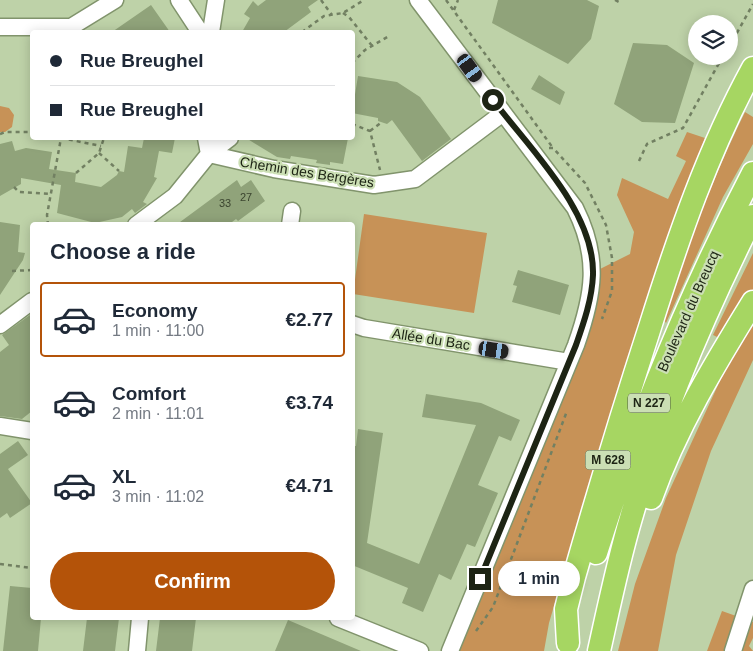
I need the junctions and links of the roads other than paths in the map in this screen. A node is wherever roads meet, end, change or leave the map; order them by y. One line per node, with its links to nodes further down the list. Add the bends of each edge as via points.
1 (115, 0): 5 (street, via 70,28)
2 (179, 0): 6 (street)
3 (216, 0): 7 (street)
4 (418, 0): 9 (street)
5 (0, 27)
6 (199, 30)
7 (211, 30)
8 (753, 68): 26 (highway, M 628, via 707,162 642,351 574,577 566,609)
9 (503, 113): 12 (street, Chemin des Bergères, via 414,179 374,185 274,169); 20 (street, via 575,208 589,240 592,290 586,317)
10 (206, 140): 12 (street)
11 (227, 140): 12 (street, Chemin des Bergères)
12 (209, 154): 15 (street, Chemin des Bergères, via 175,196)
13 (753, 174): 26 (highway, Boulevard du Breucq / N 227, via 680,328 645,412)
14 (753, 216): 27 (highway, Boulevard du Breucq / N 227, via 703,320 670,399 630,518)
15 (140, 222)
16 (30, 302): 18 (street)
17 (753, 302): 27 (highway, via 714,365 669,453)
18 (0, 324)
19 (355, 325): 20 (street, Allée du Bac)
20 (569, 362): 30 (street)
21 (0, 426): 22 (street)
22 (30, 431)
23 (753, 589): 31 (street)
24 (140, 620): 28 (street)
25 (343, 620): 29 (street)
26 (567, 647)
27 (599, 648)
28 (137, 651)
29 (420, 651)
30 (450, 651)
31 (733, 651)

